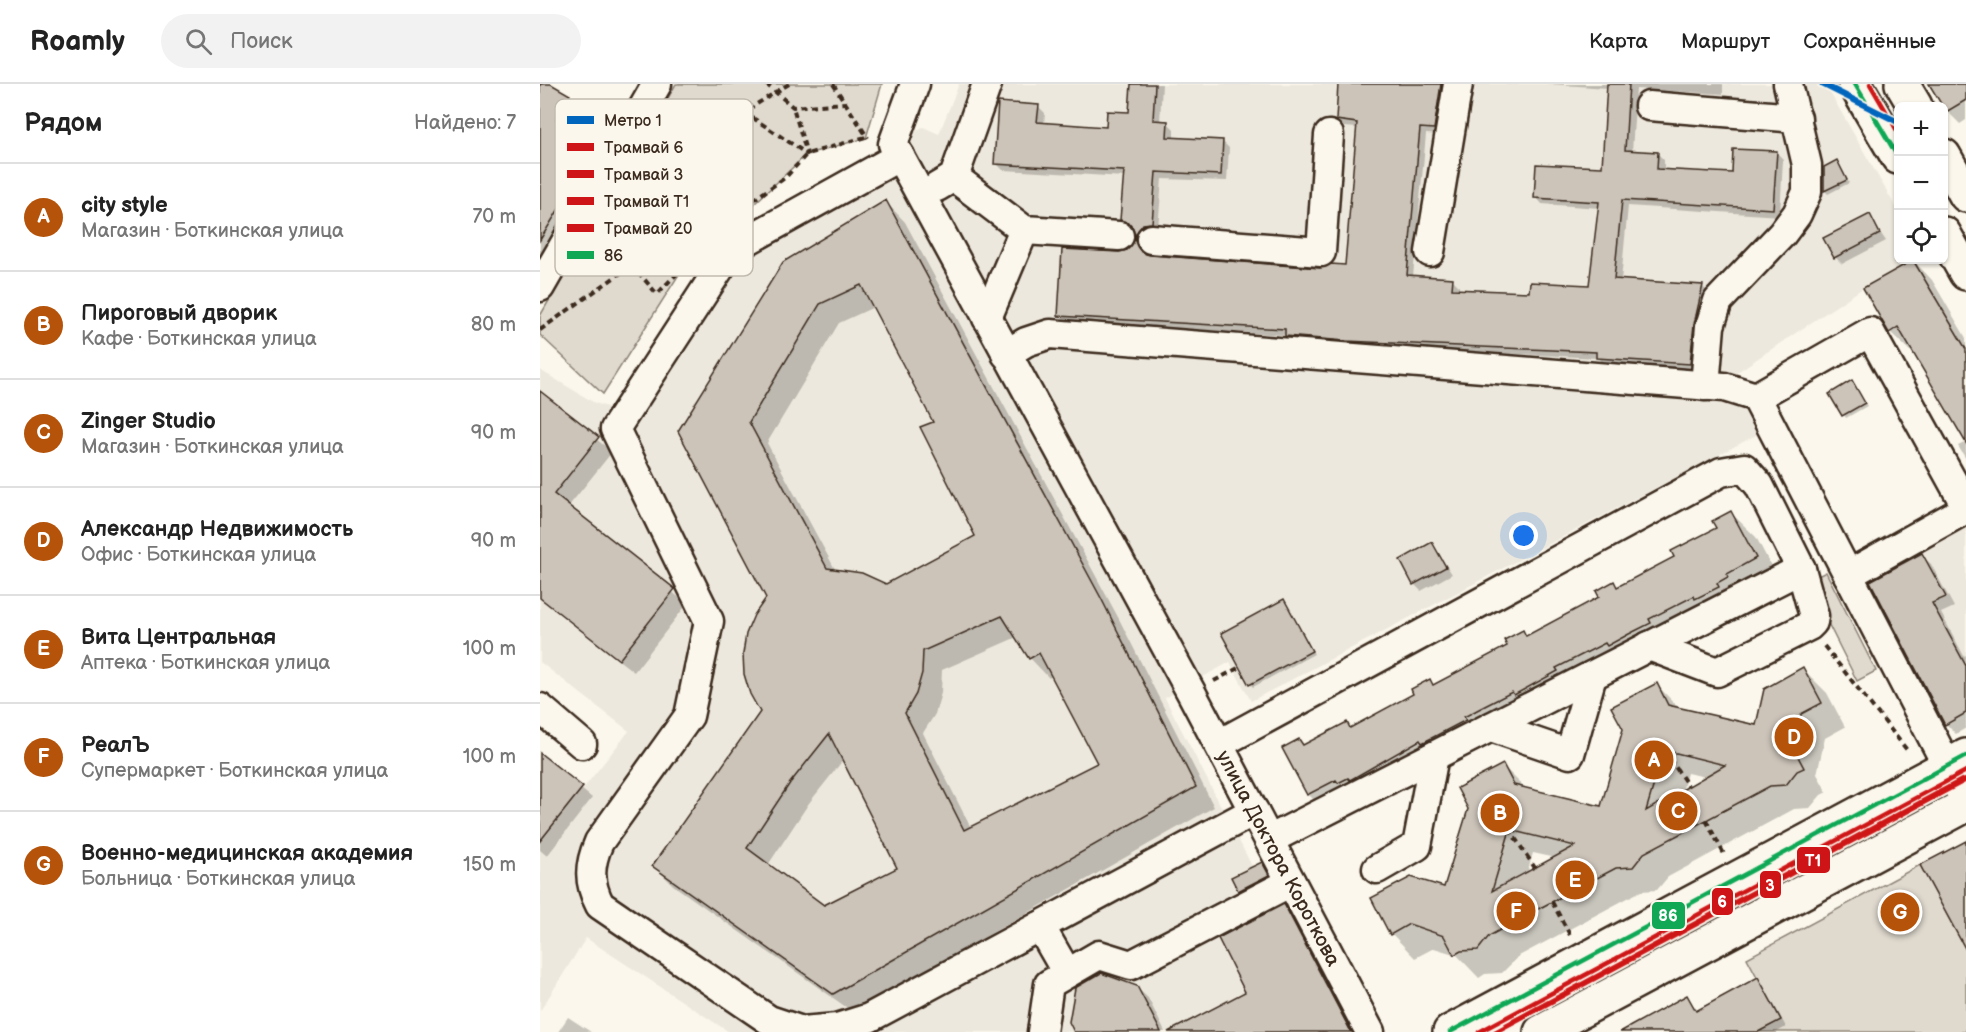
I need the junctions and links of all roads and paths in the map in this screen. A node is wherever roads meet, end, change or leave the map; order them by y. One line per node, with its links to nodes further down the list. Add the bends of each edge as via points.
1 (657, 84): 12 (street)
2 (766, 84): 11 (path)
3 (789, 84): 11 (path)
4 (833, 84): 14 (path)
5 (915, 84): 21 (street)
6 (987, 84): 24 (street)
7 (1458, 84): 32 (street)
8 (1788, 84): 19 (street)
9 (1855, 84): 23 (main road)
10 (1902, 84): 13 (main road)
11 (776, 92): 15 (path); 17 (path)
12 (648, 99)
13 (1913, 102)
14 (845, 103): 17 (path); 21 (path)
15 (753, 106)
16 (1649, 106): 19 (street)
17 (793, 107): 22 (path)
18 (753, 118): 22 (path)
19 (1797, 118): 43 (street, via 1807,165 1807,192 1782,234 1719,301 1710,326)
20 (1329, 135): 30 (street, via 1321,252)
21 (884, 142): 22 (path); 25 (street, улица Доктора Короткова); 28 (street)
22 (807, 154): 26 (path, via 786,177)
23 (1898, 156)
24 (954, 177): 25 (street); 27 (street)
25 (922, 196): 40 (street, улица Доктора Короткова)
26 (753, 200)
27 (1024, 230): 29 (street); 40 (street)
28 (753, 234)
29 (1119, 236)
30 (1151, 238)
31 (1948, 241): 34 (main road)
32 (1430, 252)
33 (555, 261): 39 (street)
34 (1966, 273)
35 (615, 276): 41 (path)
36 (642, 276): 37 (path, via 657,294)
37 (675, 276)
38 (714, 276): 70 (street, via 615,429 709,621 689,716 599,842 590,863 591,889 600,905 769,1020 802,1031 837,1028 869,1018)
39 (540, 287)
40 (987, 318): 42 (street, улица Доктора Короткова)
41 (540, 330)
42 (1006, 354): 43 (street, via 1050,334); 54 (street, улица Доктора Короткова)
43 (1705, 386): 44 (street, via 1724,387)
44 (1755, 397): 45 (street, via 1870,332); 47 (street)
45 (1966, 507): 47 (street)
46 (1801, 569): 48 (street, via 1814,616); 49 (street); 54 (street, via 1759,485 1744,468 1721,471)
47 (1848, 575): 58 (street)
48 (1809, 626): 49 (street, via 1717,672); 57 (path)
49 (1649, 646): 50 (street)
50 (1592, 676): 52 (street); 52 (street, via 1570,754)
51 (540, 708): 53 (street)
52 (1491, 727): 56 (street)
53 (582, 744)
54 (1219, 744): 61 (street, улица Доктора Короткова)
55 (1664, 750): 59 (path)
56 (1434, 756): 64 (street); 67 (street, via 1418,846)
57 (1913, 757)
58 (1956, 761): 60 (street); 75 (main road)
59 (1688, 786)
60 (1966, 803): 76 (main road)
61 (1254, 811): 64 (street, улица Доктора Короткова); 70 (street)
62 (1706, 820): 65 (path)
63 (1509, 830): 66 (path)
64 (1269, 840): 68 (street, улица Доктора Короткова)
65 (1727, 860)
66 (1534, 868)
67 (1377, 869)
68 (1291, 882): 72 (street, via 1131,965 1099,955); 74 (street, улица Доктора Короткова)
69 (1552, 902): 71 (path)
70 (1040, 926): 72 (street)
71 (1574, 944)
72 (1067, 973): 73 (street, via 1049,984)
73 (1042, 1032)
74 (1370, 1032)
75 (1450, 1032)
76 (1541, 1032)

